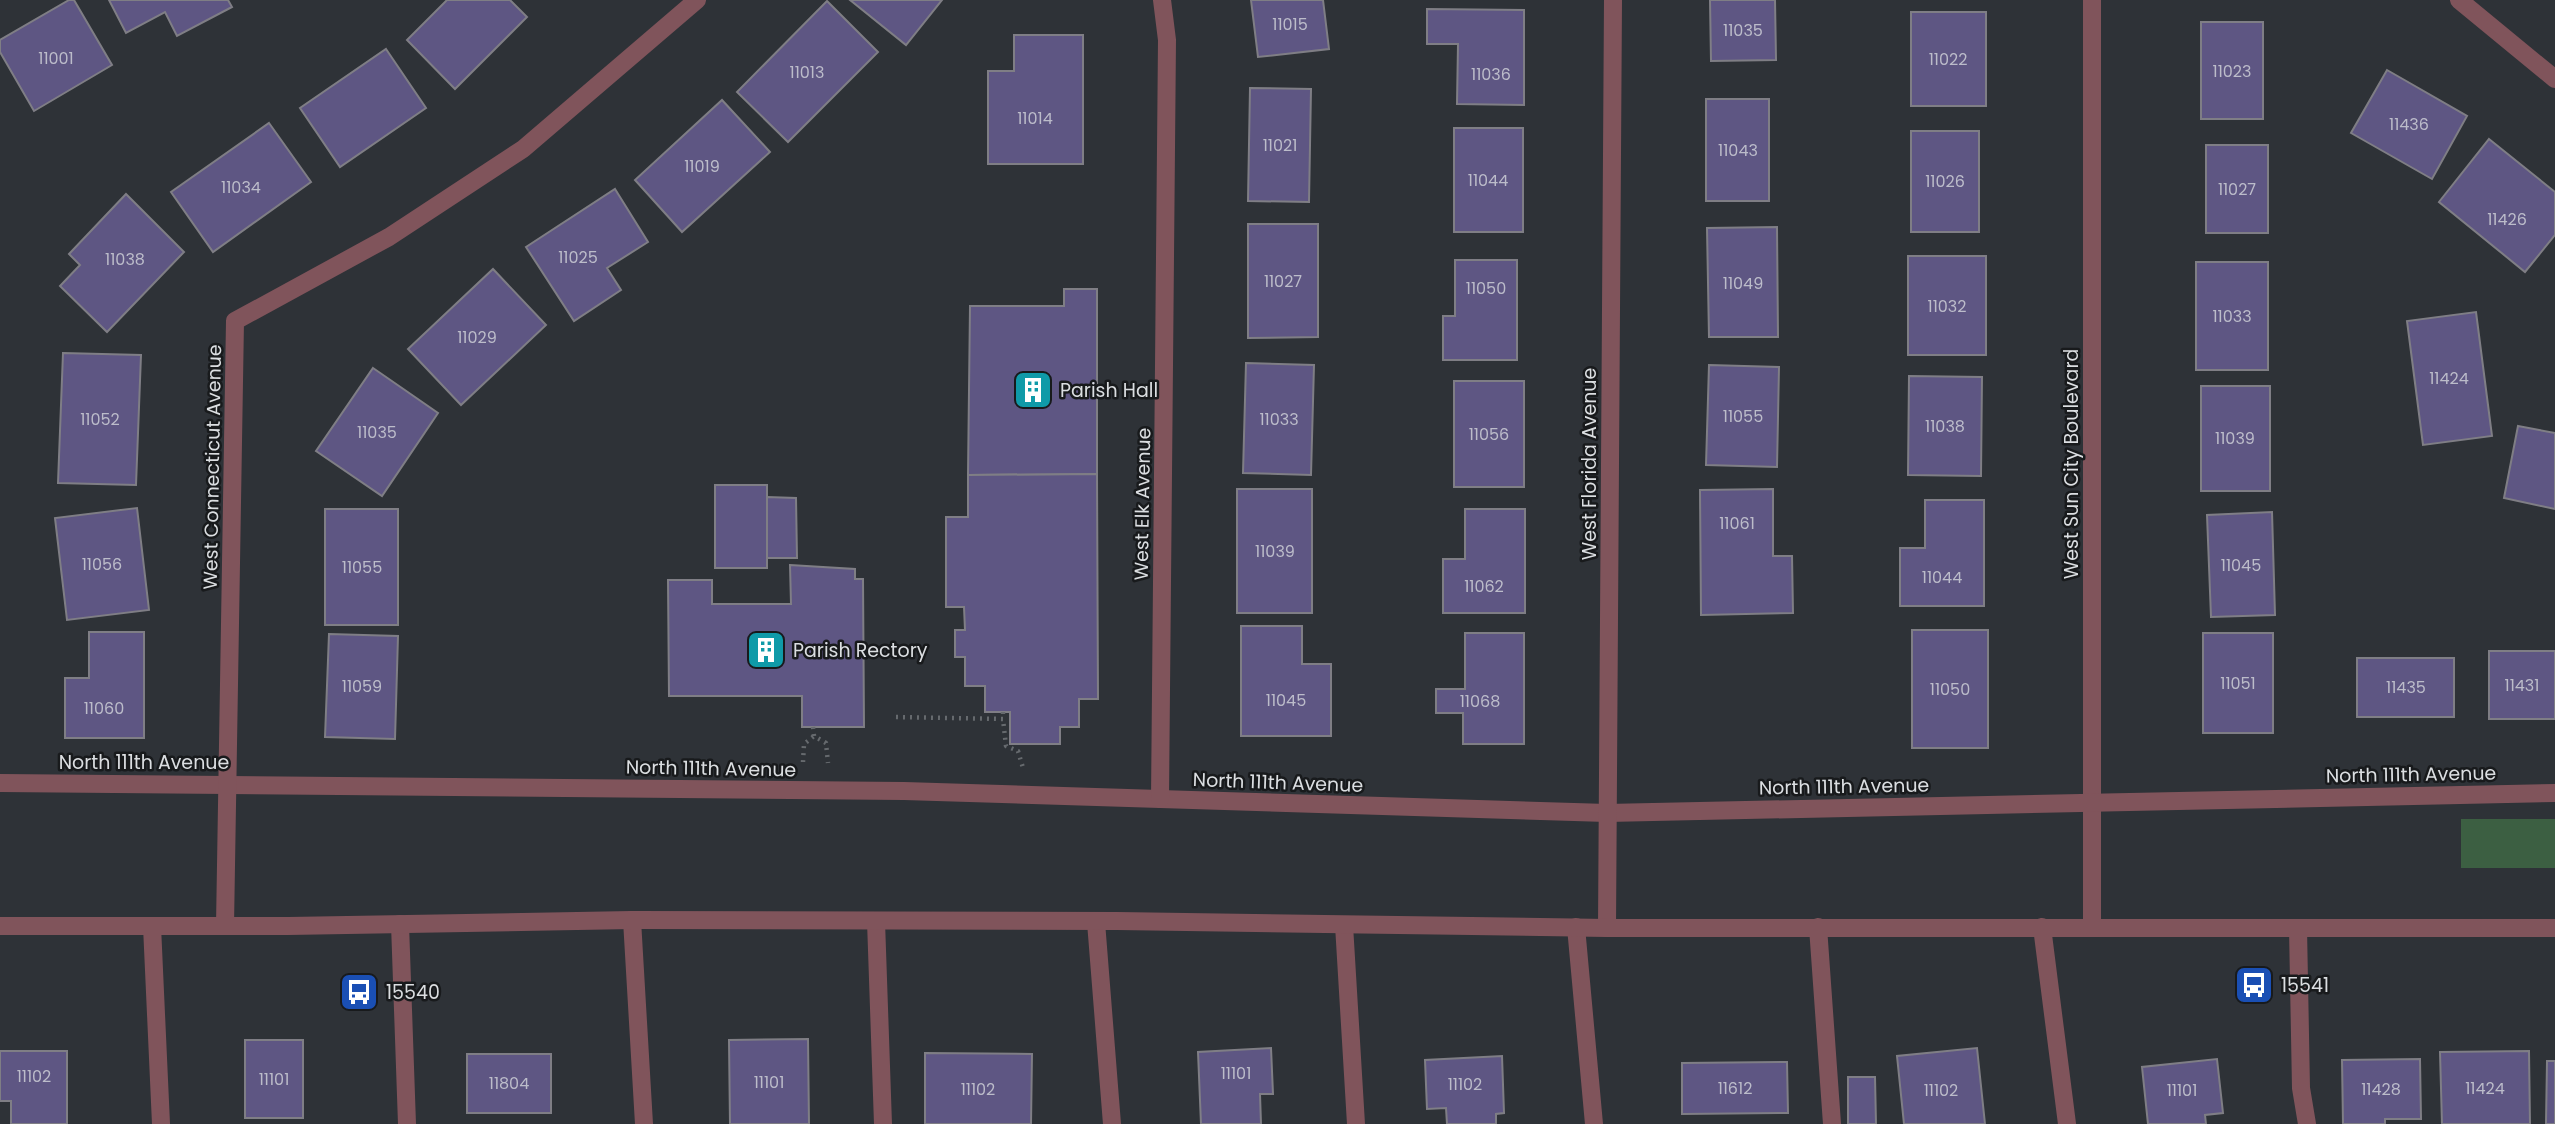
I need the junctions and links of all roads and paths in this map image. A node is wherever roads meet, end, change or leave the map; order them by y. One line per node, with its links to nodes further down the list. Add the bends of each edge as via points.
1 (697, 0): 16 (street, West Connecticut Avenue, via 523,149 389,237 235,321)
2 (1162, 0): 18 (street, West Elk Avenue, via 1167,40)
3 (1613, 0): 20 (street, West Florida Avenue)
4 (2092, 0): 19 (street, West Sun City Boulevard)
5 (2459, 0): 6 (street)
6 (2555, 79)
7 (1003, 712): 9 (path)
8 (896, 717): 9 (path)
9 (1003, 719): 14 (path, via 1006,746 1018,751)
10 (813, 727): 11 (path)
11 (814, 736): 12 (path, via 804,744); 13 (path, via 826,743)
12 (803, 763)
13 (828, 763)
14 (1023, 769)
15 (0, 783): 16 (street, North 111th Avenue)
16 (228, 784): 18 (street, North 111th Avenue, via 904,791); 28 (street, West Connecticut Avenue)
17 (2555, 793): 19 (street, North 111th Avenue)
18 (1160, 799): 20 (street, North 111th Avenue)
19 (2093, 802): 20 (street, North 111th Avenue); 33 (street, West Sun City Boulevard)
20 (1607, 813): 32 (street, West Florida Avenue)
21 (632, 920): 22 (street); 24 (street); 38 (street)
22 (876, 921): 23 (street); 39 (street)
23 (1096, 922): 25 (street); 40 (street)
24 (400, 924): 28 (street); 37 (street)
25 (1344, 925): 29 (street); 41 (street)
26 (0, 926): 27 (street)
27 (152, 926): 28 (street); 36 (street)
28 (225, 926)
29 (1576, 927): 32 (street); 42 (street)
30 (1818, 927): 31 (street); 32 (street); 43 (street)
31 (2042, 927): 33 (street); 44 (street)
32 (1607, 928)
33 (2092, 928): 34 (street)
34 (2298, 928): 35 (street); 45 (street, via 2301,1088)
35 (2555, 928)
36 (162, 1124)
37 (407, 1124)
38 (645, 1124)
39 (883, 1124)
40 (1112, 1124)
41 (1356, 1124)
42 (1594, 1124)
43 (1832, 1124)
44 (2067, 1124)
45 (2307, 1124)

